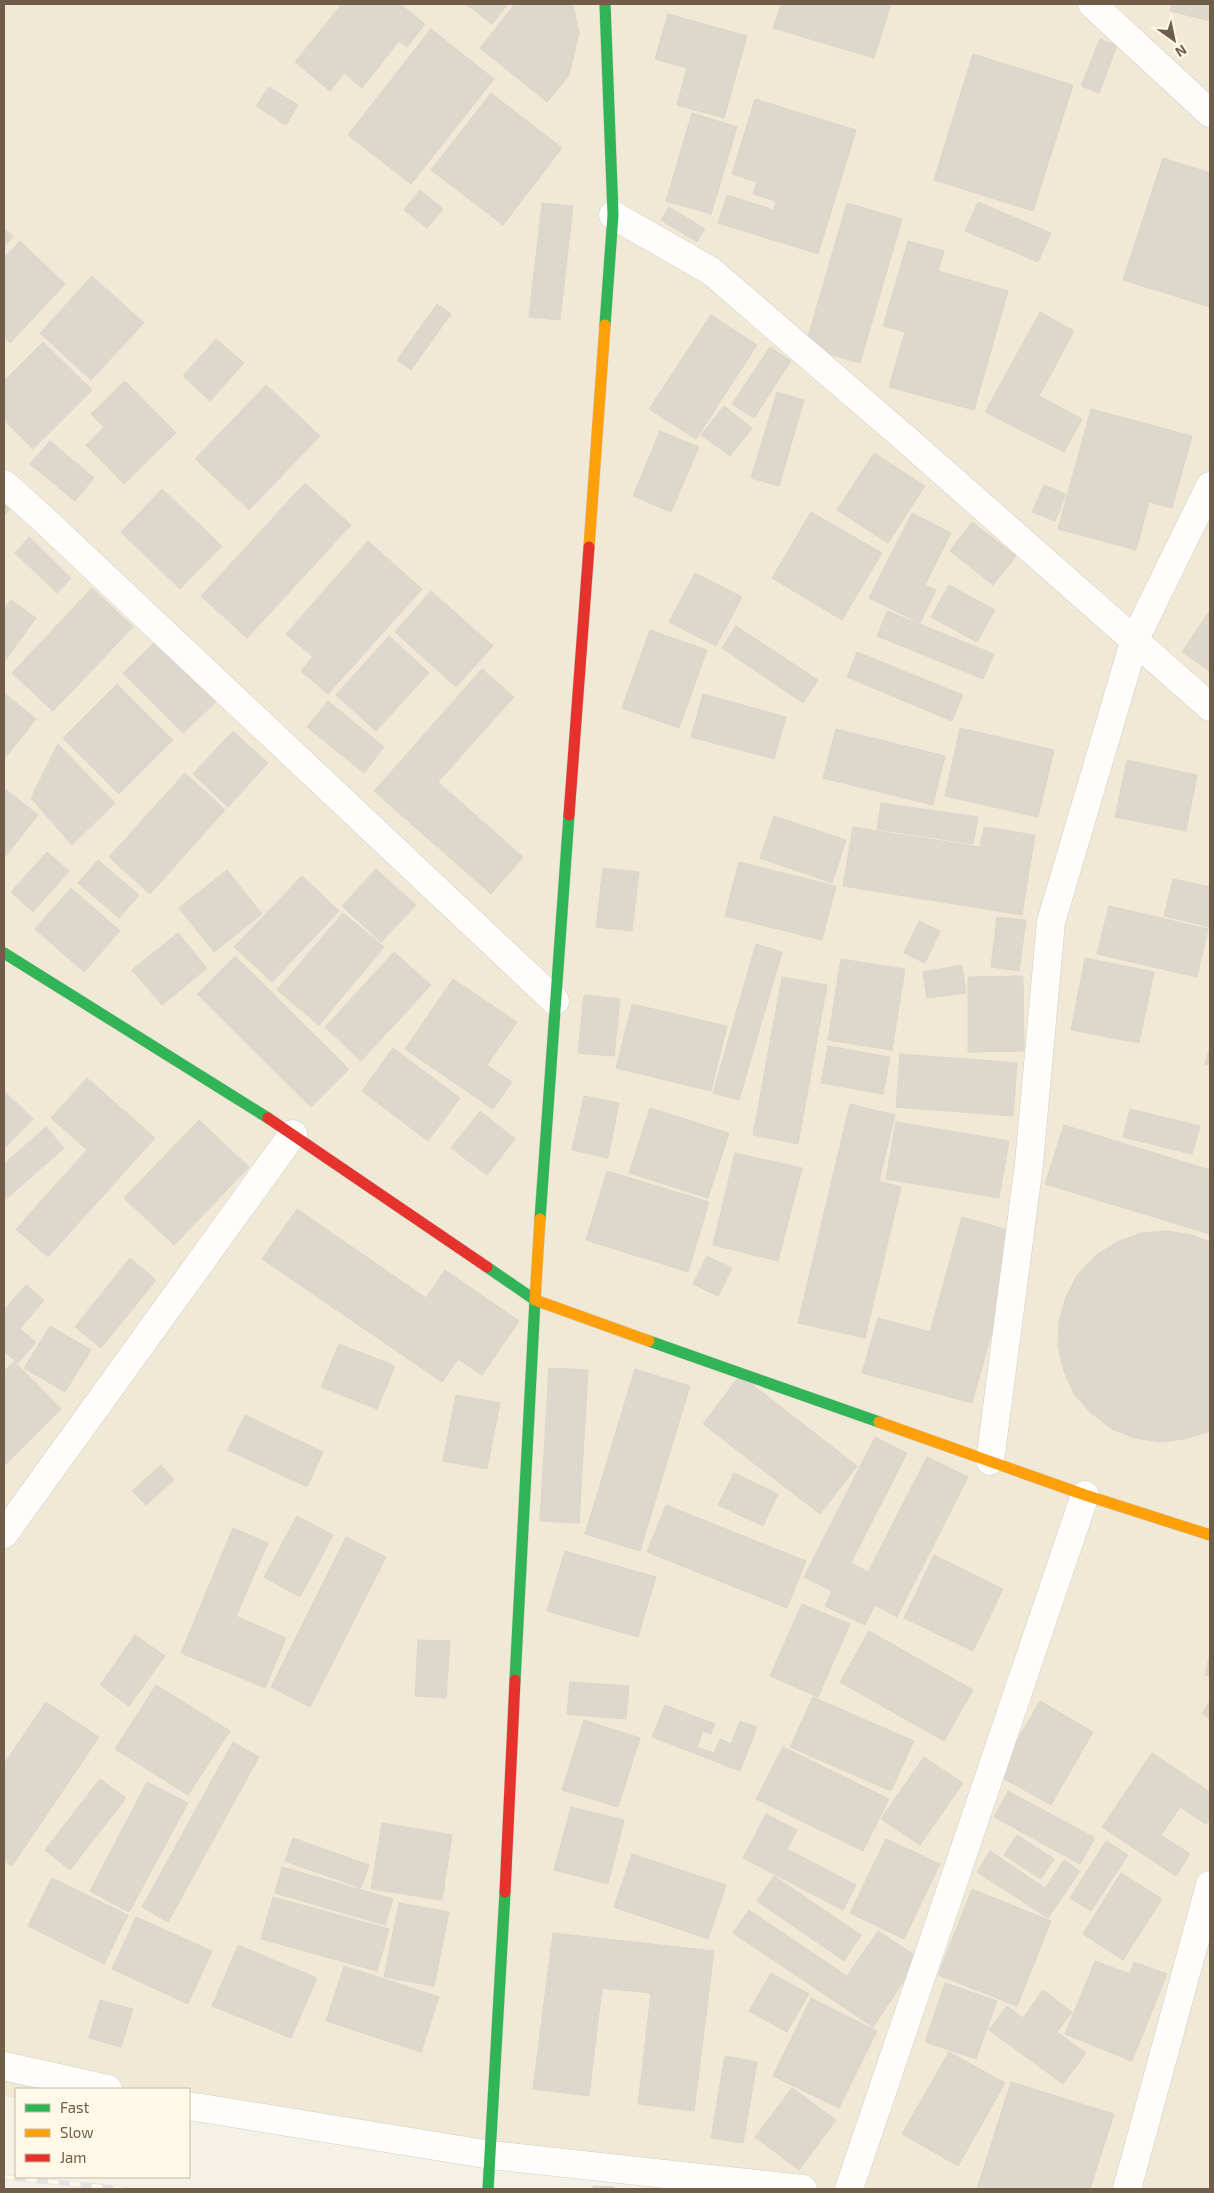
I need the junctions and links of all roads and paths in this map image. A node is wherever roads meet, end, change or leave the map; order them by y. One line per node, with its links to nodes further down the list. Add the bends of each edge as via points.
1 (605, 4): 4 (street)
2 (1092, 4): 3 (street)
3 (1210, 113)
4 (613, 215): 7 (street, via 711,271); 10 (street)
5 (4, 484): 10 (street)
6 (1210, 486): 7 (street)
7 (1135, 639): 8 (street); 13 (street, via 1052,922 1029,1164)
8 (1210, 707)
9 (4, 953): 11 (street)
10 (555, 1001): 12 (street)
11 (293, 1134): 12 (street); 15 (street)
12 (535, 1300): 13 (street); 21 (street)
13 (990, 1461): 14 (street)
14 (1085, 1495): 16 (street); 24 (street)
15 (5, 1531)
16 (1210, 1535)
17 (1210, 1885): 25 (street)
18 (4, 2066): 19 (street)
19 (103, 2088)
20 (190, 2106): 21 (street)
21 (491, 2155): 22 (street); 23 (street)
22 (488, 2189)
23 (803, 2189)
24 (849, 2189)
25 (1127, 2189)

